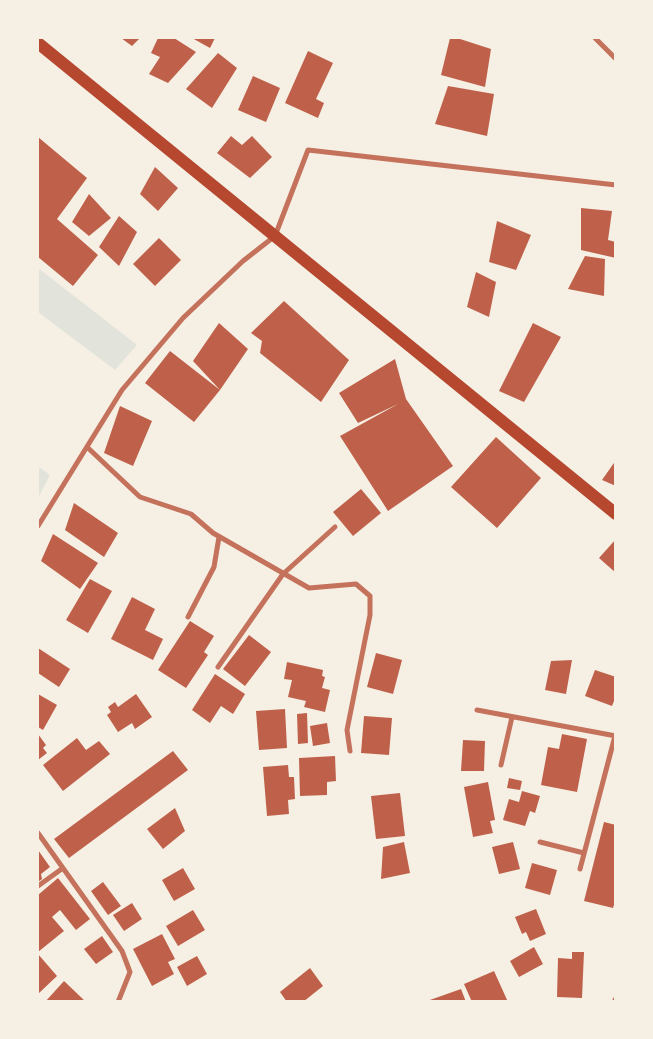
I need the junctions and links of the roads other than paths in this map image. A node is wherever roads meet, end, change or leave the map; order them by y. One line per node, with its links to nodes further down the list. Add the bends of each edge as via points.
1 (594, 38): 3 (street)
2 (38, 43): 5 (main road)
3 (616, 59)
4 (616, 185): 5 (street, via 308,150)
5 (275, 236): 6 (street, via 243,261 183,318 122,390); 7 (main road)
6 (87, 447): 8 (street); 10 (street, via 140,497 191,514)
7 (616, 514)
8 (38, 526)
9 (335, 527): 11 (street)
10 (219, 537): 11 (street); 12 (street, via 214,567)
11 (284, 574): 13 (street); 17 (street, via 309,588 356,584 370,596 370,614 347,730)
12 (188, 617)
13 (218, 666)
14 (477, 710): 15 (street)
15 (512, 717): 16 (street); 18 (street)
16 (615, 736): 21 (street)
17 (350, 751)
18 (501, 765)
19 (38, 833): 22 (street)
20 (540, 842): 21 (street)
21 (584, 854): 23 (street)
22 (63, 868): 24 (street); 26 (street, via 122,951 130,972)
23 (580, 869)
24 (38, 886)
25 (616, 998): 27 (street)
26 (118, 1002)
27 (614, 1002)

